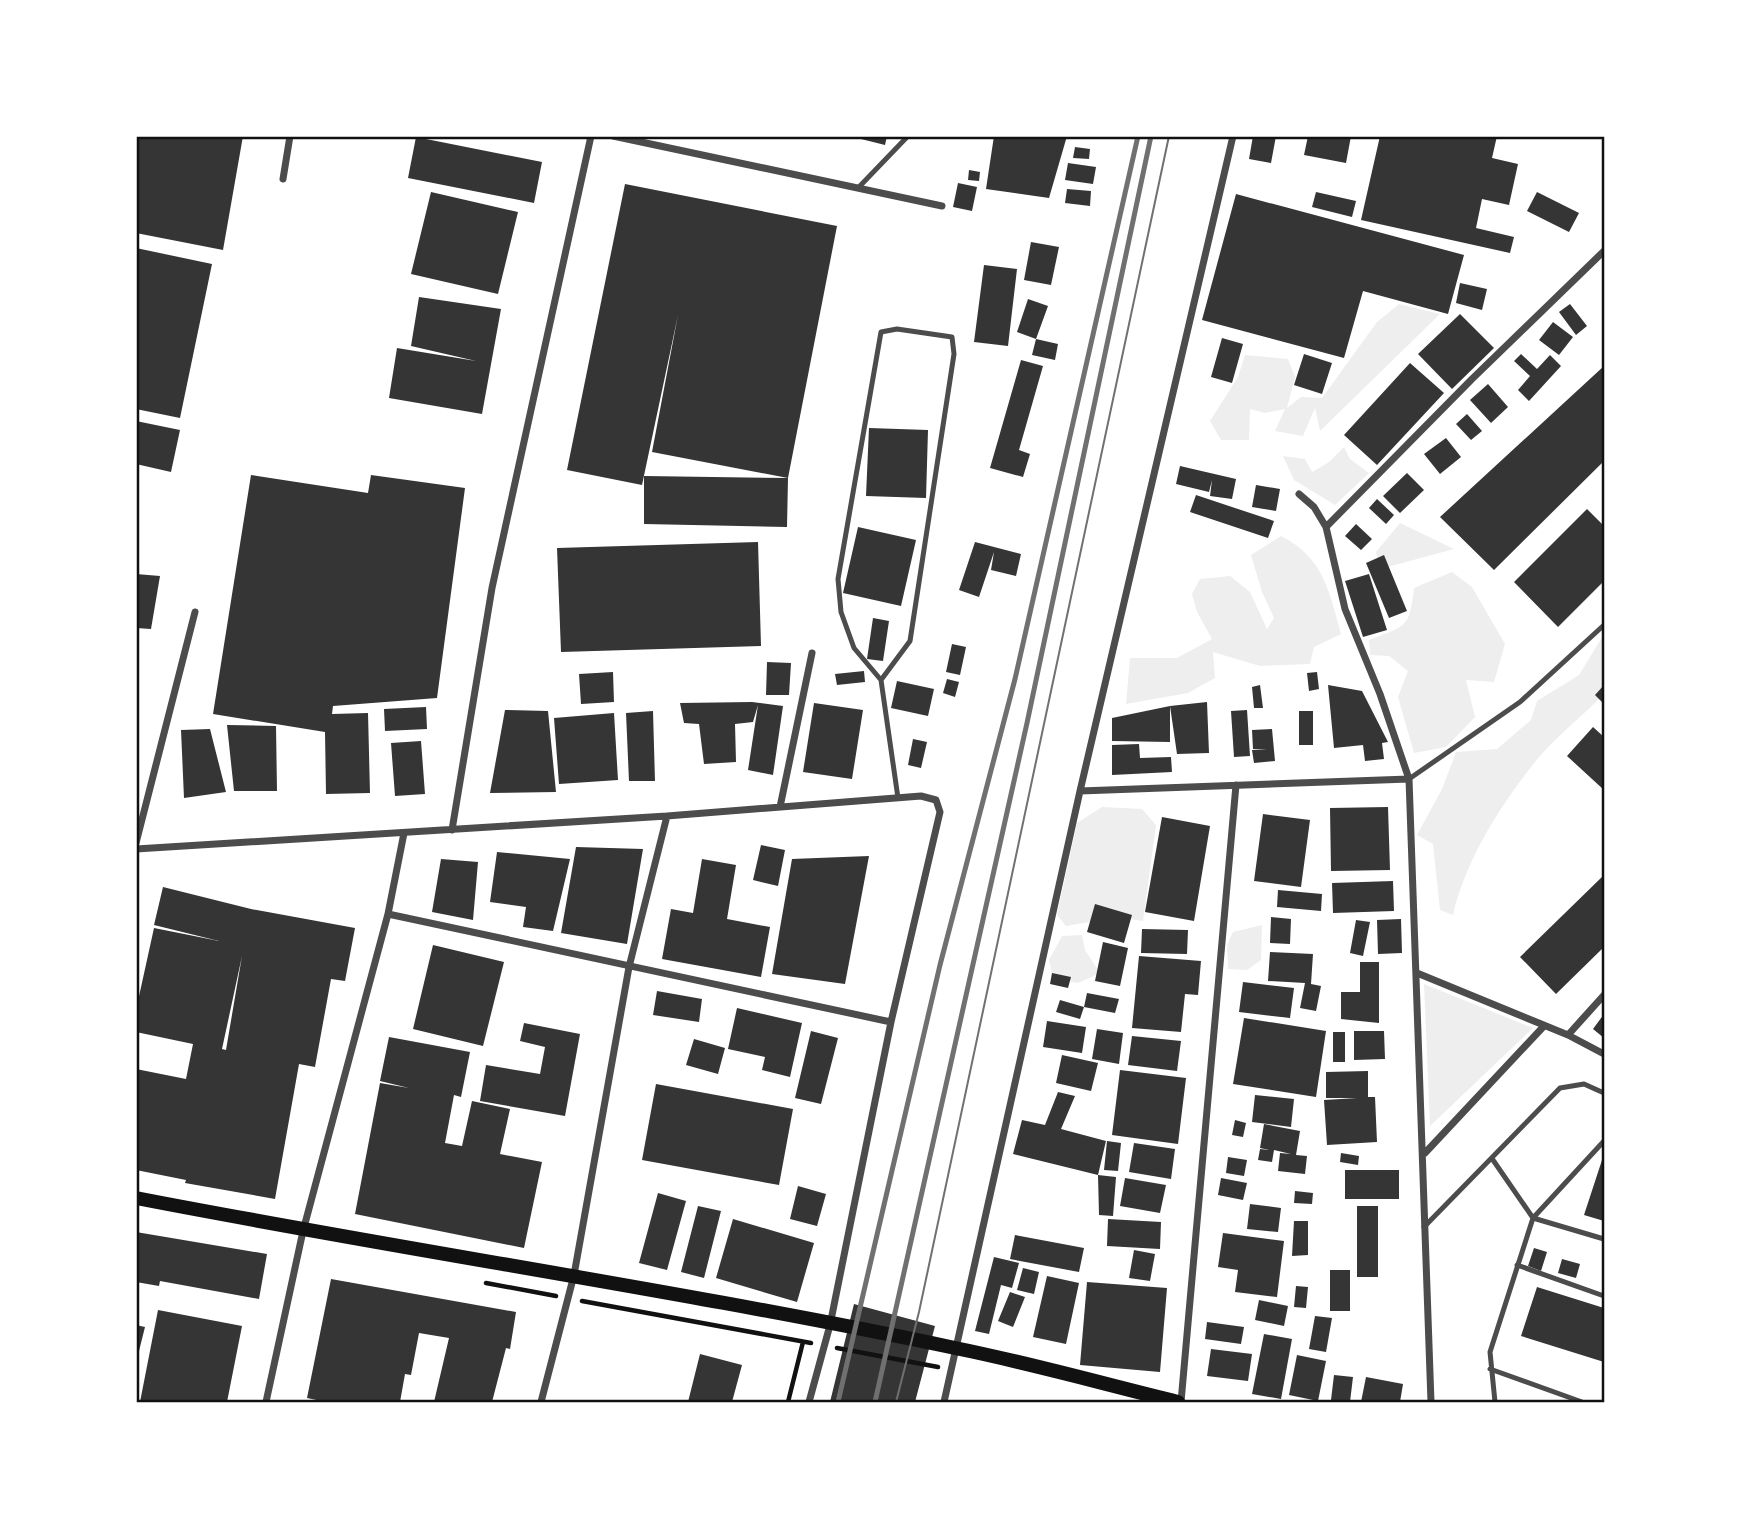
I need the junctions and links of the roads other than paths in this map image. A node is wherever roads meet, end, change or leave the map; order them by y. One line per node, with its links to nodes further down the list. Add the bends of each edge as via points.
1 (290, 136): 6 (street)
2 (591, 136): 22 (street, via 492,587)
3 (613, 136): 7 (street)
4 (908, 136): 7 (lane)
5 (1233, 136): 18 (street)
6 (282, 179)
7 (858, 188): 8 (street)
8 (942, 206)
9 (1605, 251): 11 (street)
10 (1300, 494): 11 (street)
11 (1326, 527): 16 (street, via 1345,609)
12 (195, 612): 24 (street)
13 (1605, 625): 16 (lane, via 1520,702)
14 (812, 653): 20 (street)
15 (881, 680): 15 (lane, via 910,641 954,354 952,337 897,329 881,332 838,579 841,612 854,648); 19 (lane)
16 (1409, 779): 17 (street); 28 (street)
17 (1236, 785): 18 (street); 53 (street)
18 (1080, 790): 47 (street)
19 (898, 798): 20 (street); 30 (street, via 936,800 940,812)
20 (780, 807): 21 (street)
21 (667, 816): 22 (street); 27 (street)
22 (452, 830): 23 (street)
23 (404, 833): 25 (street); 26 (street)
24 (136, 843)
25 (136, 849)
26 (388, 914): 27 (street); 41 (street)
27 (629, 967): 30 (street); 44 (street)
28 (1417, 973): 31 (street); 36 (street)
29 (1605, 995): 32 (street)
30 (891, 1023): 46 (street)
31 (1544, 1026): 32 (street); 36 (street)
32 (1568, 1035): 33 (street)
33 (1605, 1054)
34 (1605, 1093): 37 (lane, via 1584,1083 1560,1088)
35 (1605, 1141): 39 (lane)
36 (1424, 1153): 40 (street)
37 (1493, 1160): 39 (lane); 40 (lane)
38 (136, 1198): 41 (main road)
39 (1533, 1217): 42 (lane); 43 (lane)
40 (1424, 1227): 54 (street)
41 (303, 1231): 44 (main road); 49 (street)
42 (1605, 1239)
43 (1517, 1265): 45 (lane); 48 (lane, via 1493,1340)
44 (574, 1275): 46 (main road); 50 (street)
45 (1605, 1296)
46 (830, 1325): 47 (main road); 51 (street)
47 (956, 1348): 52 (street); 53 (main road)
48 (1490, 1368): 55 (lane); 56 (lane)
49 (266, 1402)
50 (541, 1402)
51 (809, 1402)
52 (944, 1402)
53 (1179, 1402)
54 (1432, 1402)
55 (1494, 1402)
56 (1582, 1402)

